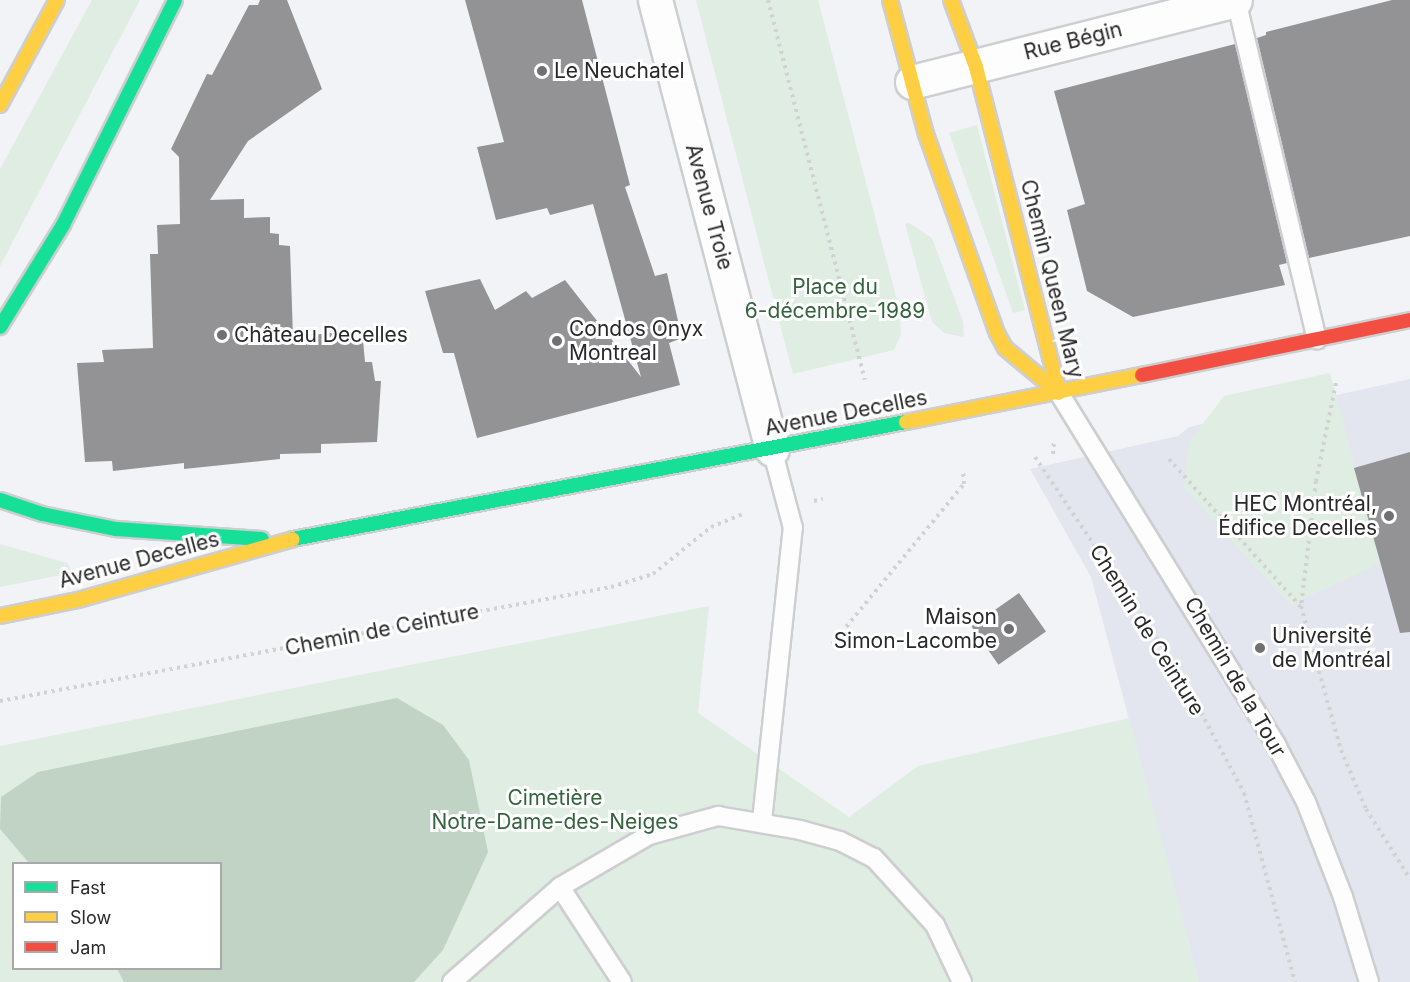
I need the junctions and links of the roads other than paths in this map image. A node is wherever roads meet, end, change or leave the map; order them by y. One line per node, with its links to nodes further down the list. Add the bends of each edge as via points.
1 (57, 0): 9 (street)
2 (175, 0): 11 (street, via 63,225)
3 (655, 0): 14 (street, Avenue Troie)
4 (890, 0): 8 (street, Chemin Queen Mary)
5 (951, 0): 7 (street, Chemin Queen Mary)
6 (1235, 0): 7 (street, Rue Bégin); 12 (lane)
7 (976, 67): 8 (street, Rue Bégin); 13 (street, Chemin Queen Mary)
8 (912, 82): 13 (street, Chemin Queen Mary, via 926,134 997,333 1005,348)
9 (0, 105)
10 (1410, 320): 12 (street, Avenue Decelles)
11 (0, 327)
12 (1317, 339): 13 (street, Avenue Decelles)
13 (1059, 393): 14 (street, Avenue Decelles); 23 (lane, Chemin de la Tour, via 1247,692 1306,802 1343,897)
14 (772, 449): 16 (street, Avenue Decelles); 18 (lane, via 793,528)
15 (0, 500): 16 (street, Avenue Decelles, via 72,522 116,529)
16 (288, 540): 17 (street, Avenue Decelles, via 78,600)
17 (0, 616)
18 (762, 821): 19 (lane, via 718,816 649,835); 22 (lane, via 840,842 874,858 935,925)
19 (560, 887): 20 (lane); 21 (lane)
20 (452, 982)
21 (622, 982)
22 (962, 982)
23 (1369, 982)

